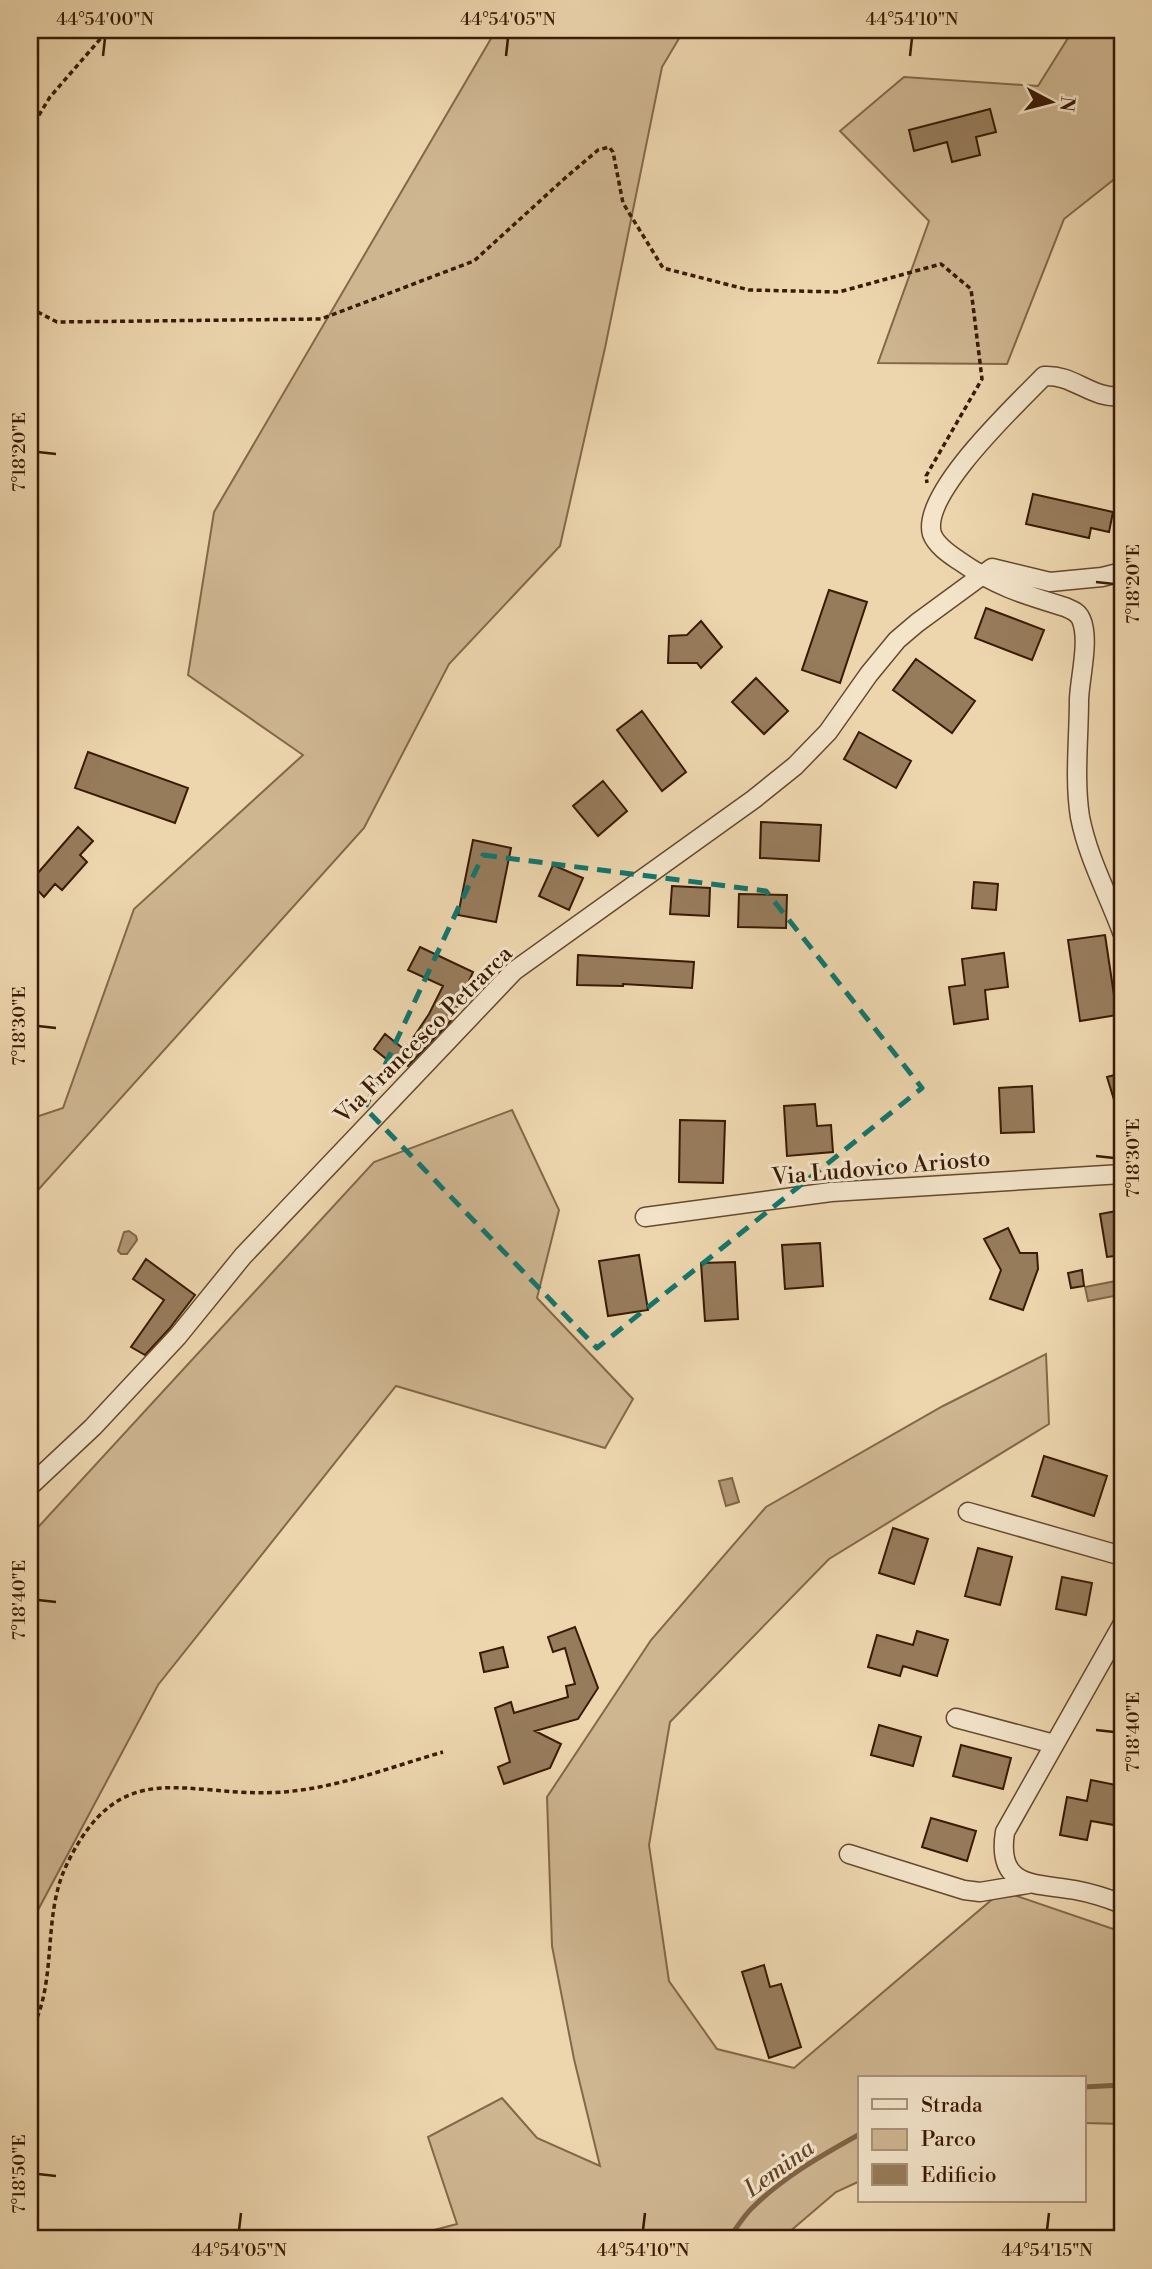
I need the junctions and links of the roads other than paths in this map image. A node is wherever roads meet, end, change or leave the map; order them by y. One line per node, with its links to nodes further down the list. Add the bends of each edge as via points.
1 (1122, 396): 3 (street, via 1098,394 1059,375 1044,376 944,487 932,517 932,534 944,550)
2 (1122, 572): 3 (street, via 1050,582 992,569)
3 (981, 576): 4 (street, via 1075,611 1081,618 1080,817 1100,882); 7 (street, Via Francesco Petrarca, via 897,640 828,732 795,766 514,971 243,1256 178,1336 93,1427)
4 (1122, 932)
5 (1122, 1174): 6 (street, Via Ludovico Ariosto, via 831,1192)
6 (646, 1217)
7 (30, 1486)
8 (968, 1512): 9 (street)
9 (1122, 1556)
10 (1121, 1629): 12 (street)
11 (956, 1718): 12 (street)
12 (1054, 1744): 14 (street, via 1005,1832 1005,1862)
13 (849, 1854): 14 (street, via 964,1890)
14 (1028, 1884): 15 (street, via 1075,1890)
15 (1122, 1904)

